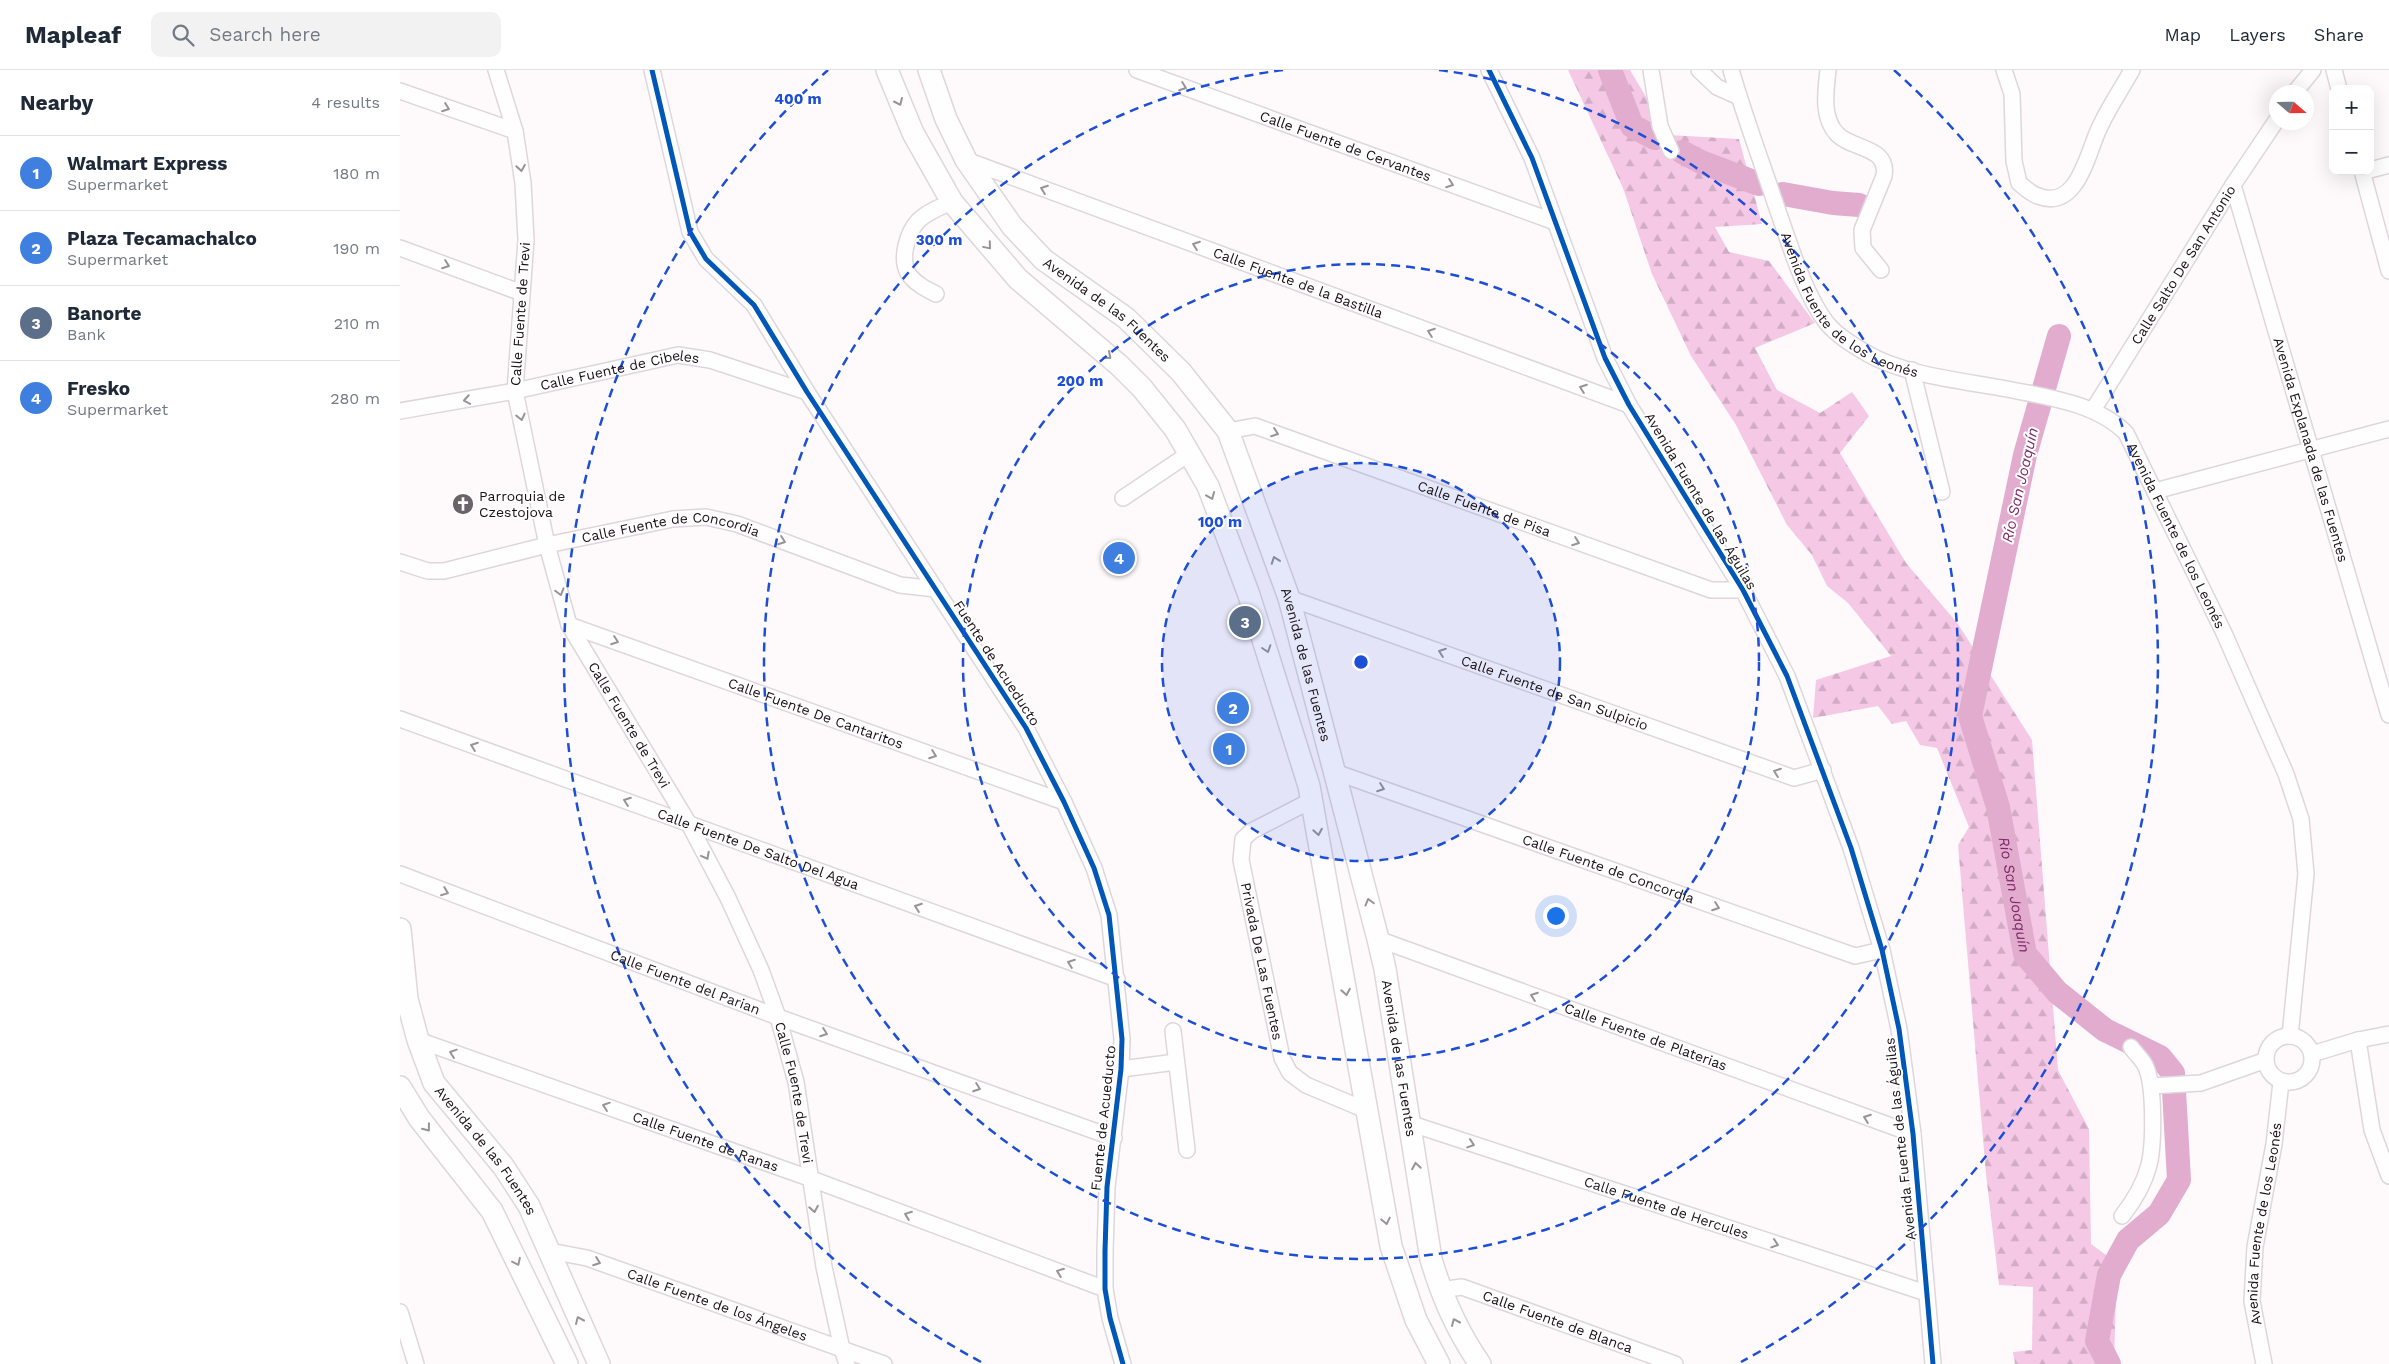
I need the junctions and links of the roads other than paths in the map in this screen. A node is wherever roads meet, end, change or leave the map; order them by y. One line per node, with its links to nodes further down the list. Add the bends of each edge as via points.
1 (496, 70): 21 (street, Calle Fuente de Trevi)
2 (652, 70): 38 (street, Fuente de Acueducto, via 690,232 706,259 754,305)
3 (887, 70): 22 (main road, one-way to 22)
4 (929, 70): 19 (main road, Avenida de las Fuentes)
5 (1137, 70): 30 (street, Calle Fuente de Cervantes, one-way to 30)
6 (1489, 70): 30 (street, Avenida Fuente de las Águilas, via 1532,158)
7 (1651, 70): 23 (street, via 1660,126)
8 (1699, 70): 18 (street, via 1717,87)
9 (1731, 70): 18 (street, Avenida Fuente de los Leonés)
10 (1828, 70): 32 (street, via 1827,114 1836,133 1876,152 1885,168 1862,230 1863,248)
11 (2004, 70): 12 (street, via 2012,94 2014,162 2019,183 2038,196 2058,198 2071,189 2088,161 2098,131)
12 (2132, 70)
13 (2313, 70): 15 (street)
14 (2334, 70): 16 (street)
15 (2301, 85)
16 (2339, 85)
17 (400, 91): 21 (street, one-way to 21)
18 (1739, 97): 36 (street, Avenida Fuente de los Leonés, via 1791,248 1826,321 1844,339 1869,355)
19 (946, 120): 22 (main road, via 934,137); 24 (main road, Avenida de las Fuentes)
20 (2270, 130): 28 (street, Calle Salto De San Antonio)
21 (515, 131): 34 (street, Calle Fuente de Trevi, one-way to 34, via 523,183 526,240)
22 (914, 133): 29 (main road)
23 (1671, 150)
24 (966, 160): 29 (main road, via 952,162 949,166); 39 (street, Calle Fuente de la Bastilla, one-way to 24); 43 (main road, Avenida de las Fuentes, via 1018,233 1044,260 1126,318 1181,372)
25 (2389, 165): 26 (street)
26 (2374, 169)
27 (2366, 175): 33 (street)
28 (2234, 185): 40 (street, Calle Salto De San Antonio); 44 (street, Avenida Explanada de las Fuentes)
29 (947, 193): 35 (street, via 914,226 907,244 908,273); 45 (main road, one-way to 45, via 1018,279 1142,388)
30 (1555, 222): 39 (street, Avenida Fuente de las Águilas, via 1605,358)
31 (400, 248): 34 (street, one-way to 34)
32 (1881, 270)
33 (2389, 271)
34 (522, 293): 37 (street, Calle Fuente de Trevi)
35 (936, 294)
36 (1912, 370): 40 (street, Avenida Fuente de los Leonés); 47 (street)
37 (515, 391): 38 (street, Calle Fuente de Cibeles, via 678,354 710,360); 41 (street, Calle Fuente de Cibeles, one-way to 41); 49 (street, Calle Fuente de Trevi, one-way to 49)
38 (807, 392): 51 (street, Fuente de Acueducto)
39 (1629, 405): 52 (street, Avenida Fuente de las Águilas)
40 (2093, 410): 46 (street, Avenida Fuente de los Leonés, via 2115,422 2126,433)
41 (400, 411)
42 (2389, 429): 44 (street)
43 (1228, 430): 52 (street, Calle Fuente de Pisa, one-way to 52, via 1255,426 1711,590); 53 (main road, Avenida de las Fuentes, one-way to 43)
44 (2311, 448): 46 (street); 55 (street, Avenida Explanada de las Fuentes)
45 (1190, 453): 48 (street); 59 (main road, one-way to 59, via 1208,486 1238,562)
46 (2155, 491): 70 (street, Avenida Fuente de los Leonés, via 2224,633 2286,774 2301,819 2306,874)
47 (1942, 492)
48 (1123, 498)
49 (547, 545): 50 (street, Calle Fuente de Concordia, via 444,571 428,571); 51 (street, Calle Fuente de Concordia, one-way to 51, via 674,519 706,517 737,524 900,585); 54 (street, Calle Fuente de Trevi, one-way to 54)
50 (400, 562)
51 (936, 589): 60 (street, Fuente de Acueducto, via 1026,728)
52 (1743, 590): 57 (street, Avenida Fuente de las Águilas, via 1787,676)
53 (1288, 598): 57 (street, Calle Fuente de San Sulpicio, one-way to 53, via 1794,778); 58 (main road, Avenida de las Fuentes)
54 (569, 625): 60 (street, Calle Fuente De Cantaritos, one-way to 60); 61 (street, Calle Fuente de Trevi)
55 (2389, 715)
56 (400, 719): 61 (street, Calle Fuente De Salto Del Agua, one-way to 56)
57 (1823, 770): 65 (street, Avenida Fuente de las Águilas, via 1852,848)
58 (1335, 771): 59 (main road, via 1329,789); 59 (main road, via 1314,759); 64 (main road, Avenida de las Fuentes, one-way to 58); 65 (street, Calle Fuente de Concordia, one-way to 65, via 1855,956)
59 (1308, 785): 81 (main road, one-way to 81); 81 (street, Privada De Las Fuentes, via 1243,839 1241,860 1282,1058 1290,1073 1306,1084)
60 (1064, 802): 66 (street, Fuente de Acueducto, via 1094,868 1109,915)
61 (690, 824): 66 (street, Calle Fuente De Salto Del Agua, one-way to 61); 67 (street, Calle Fuente de Trevi, one-way to 67, via 728,898)
62 (400, 874): 67 (street, Calle Fuente del Parian, one-way to 67)
63 (400, 929): 71 (main road, Avenida de las Fuentes, via 407,1000)
64 (1378, 939): 82 (main road, Avenida de las Fuentes); 83 (street, Calle Fuente de Platerias, one-way to 64)
65 (1882, 950): 83 (street, Avenida Fuente de las Águilas, via 1899,1029)
66 (1117, 980): 77 (street, Fuente de Acueducto)
67 (778, 1016): 84 (street, Calle Fuente del Parian, one-way to 84); 87 (street, Calle Fuente de Trevi, via 796,1082)
68 (1173, 1031): 76 (street)
69 (2389, 1034): 72 (street)
70 (2290, 1036): 74 (street, via 2304,1041); 75 (street, via 2270,1046)
71 (418, 1040): 87 (street, Calle Fuente de Ranas, one-way to 71); 89 (main road, Avenida de las Fuentes, via 434,1082 503,1166 529,1206)
72 (2358, 1040): 74 (street); 86 (street, via 2372,1130)
73 (2131, 1047): 79 (street, via 2145,1065)
74 (2312, 1054): 78 (street, via 2312,1064 2301,1080)
75 (2266, 1060): 78 (street, via 2273,1077); 79 (street, via 2201,1083)
76 (1176, 1062): 77 (street); 85 (street)
77 (1121, 1069): 84 (street, Fuente de Acueducto)
78 (2282, 1082): 105 (street, Avenida Fuente de los Leonés, via 2255,1247 2252,1301)
79 (2151, 1086): 88 (street, via 2149,1165 2134,1200)
80 (400, 1087): 96 (main road, one-way to 96, via 419,1118 492,1211)
81 (1368, 1111): 101 (main road, one-way to 101, via 1391,1246 1416,1320)
82 (1409, 1123): 91 (main road, Avenida de las Fuentes, one-way to 82, via 1431,1259); 92 (street, Calle Fuente de Hercules, one-way to 92)
83 (1913, 1134): 92 (street, Avenida Fuente de las Águilas)
84 (1114, 1138): 90 (street, Fuente de Acueducto, via 1107,1187)
85 (1187, 1150)
86 (2389, 1176)
87 (809, 1178): 90 (street, Calle Fuente de Ranas, one-way to 87); 94 (street, Calle Fuente de Trevi, one-way to 94)
88 (2122, 1216)
89 (550, 1251): 94 (street, Calle Fuente de los Ángeles, one-way to 94, via 587,1258); 97 (main road, Avenida de las Fuentes, one-way to 89)
90 (1105, 1289): 100 (street, Fuente de Acueducto)
91 (1440, 1290): 102 (main road, Avenida de las Fuentes, one-way to 91, via 1462,1337); 103 (street, Calle Fuente de Blanca, via 1462,1287)
92 (1926, 1293): 104 (street, Avenida Fuente de las Águilas)
93 (400, 1312): 95 (street)
94 (842, 1349): 98 (street, Calle Fuente de Trevi); 99 (street, Calle Fuente de los Ángeles)
95 (416, 1364)
96 (567, 1364)
97 (599, 1364)
98 (847, 1364)
99 (884, 1364)
100 (1122, 1364)
101 (1439, 1364)
102 (1480, 1364)
103 (1675, 1364)
104 (1933, 1364)
105 (2264, 1364)

